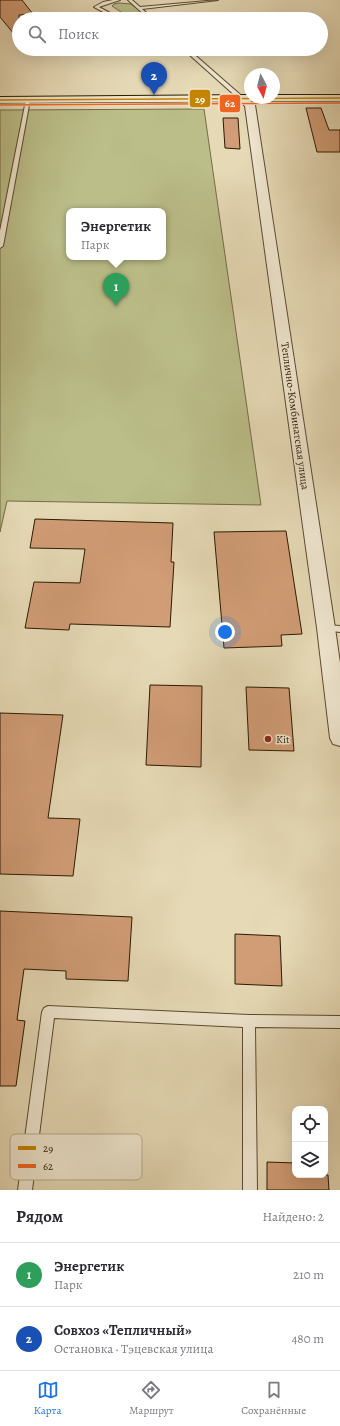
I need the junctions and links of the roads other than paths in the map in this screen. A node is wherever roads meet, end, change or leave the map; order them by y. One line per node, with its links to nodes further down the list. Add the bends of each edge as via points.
1 (118, 0): 6 (lane, via 96,7)
2 (130, 0): 5 (lane)
3 (216, 0): 4 (lane)
4 (202, 1): 5 (lane)
5 (139, 8): 7 (lane)
6 (106, 12)
7 (143, 12)
8 (192, 56): 10 (lane)
9 (340, 98): 10 (main road)
10 (242, 99): 12 (main road); 14 (street, Теплично-Комбинатская улица, via 250,105)
11 (0, 100): 12 (main road)
12 (28, 100): 13 (lane)
13 (0, 246)
14 (333, 629): 15 (street, Теплично-Комбинатская улица)
15 (340, 738)
16 (249, 1021): 17 (lane); 18 (lane, via 48,1012); 21 (lane)
17 (340, 1022)
18 (32, 1134)
19 (25, 1180): 20 (lane)
20 (24, 1190)
21 (250, 1190)

